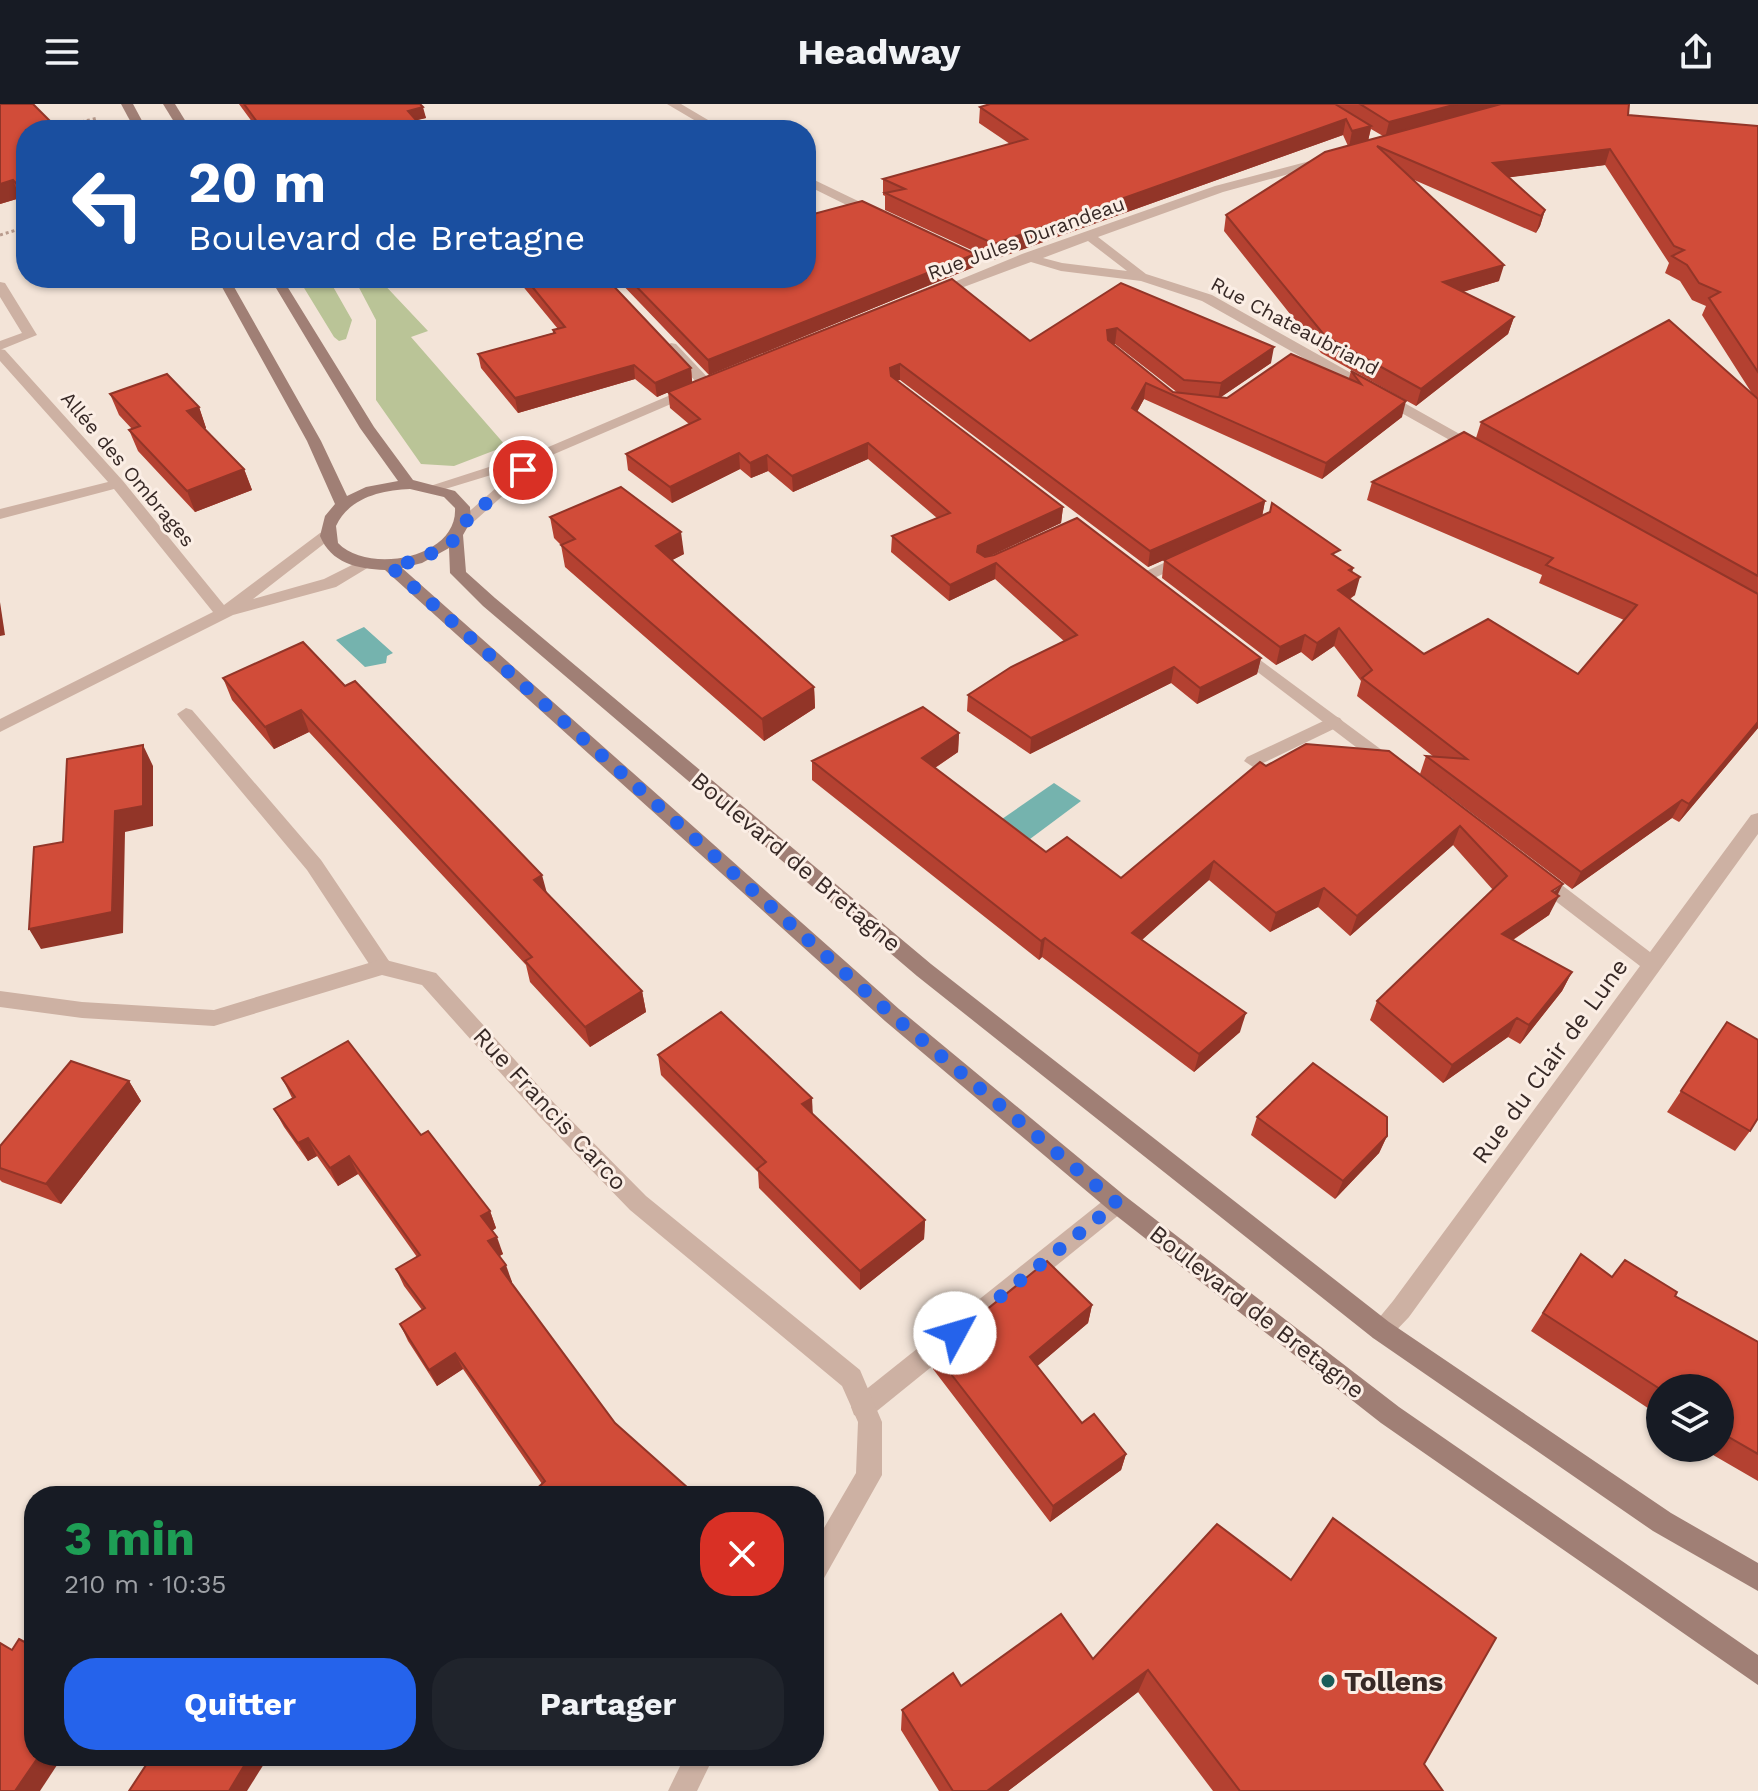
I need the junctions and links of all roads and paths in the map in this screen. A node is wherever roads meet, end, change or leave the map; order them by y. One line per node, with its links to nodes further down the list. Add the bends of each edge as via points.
1 (673, 104): 4 (street)
2 (128, 107): 3 (path)
3 (82, 120)
4 (701, 120)
5 (1340, 157): 8 (street, Rue Jules Durandeau, via 1219,189)
6 (816, 185): 7 (street)
7 (887, 220)
8 (1087, 235): 9 (street, Rue Jules Durandeau); 12 (street, Rue Chateaubriand)
9 (1027, 257): 11 (street, Rue Jules Durandeau); 12 (street, Rue Chateaubriand, via 1061,267)
10 (973, 259): 11 (street)
11 (995, 269): 16 (street, Rue Jules Durandeau)
12 (1143, 277): 21 (street, Rue Chateaubriand, via 1207,298 1296,355)
13 (0, 286): 18 (street, via 30,335)
14 (229, 288): 25 (main road)
15 (282, 288): 23 (main road, via 367,428)
16 (921, 298)
17 (655, 331): 20 (street, via 713,381)
18 (0, 346)
19 (0, 353): 22 (street, Allée des Ombrages)
20 (544, 454): 24 (street); 27 (street)
21 (1489, 456)
22 (118, 484): 26 (street); 32 (street, Allée des Ombrages)
23 (409, 485): 24 (main road); 25 (main road, via 373,490)
24 (432, 488): 27 (main road, via 458,502 464,512)
25 (343, 504): 28 (main road, via 333,514)
26 (0, 514)
27 (460, 530): 30 (main road, via 429,556); 45 (main road, Boulevard de Bretagne, via 458,573 489,602 924,970)
28 (326, 536): 30 (main road, Boulevard de Bretagne, via 346,559); 32 (street)
29 (1202, 550): 31 (street)
30 (378, 565): 32 (street); 44 (main road, Boulevard de Bretagne, via 892,1015)
31 (1144, 576)
32 (223, 614): 36 (street)
33 (1228, 641): 35 (street)
34 (186, 714): 42 (street, via 314,865)
35 (1334, 722): 37 (street); 38 (street)
36 (0, 726)
37 (1253, 761)
38 (1408, 778)
39 (1758, 820): 41 (street, Rue du Clair de Lune)
40 (1530, 871): 41 (street)
41 (1653, 965): 45 (street, Rue du Clair de Lune)
42 (382, 967): 43 (street, via 214,1018); 46 (street, Rue Francis Carco, via 429,979 638,1203 851,1378)
43 (0, 999)
44 (1117, 1203): 46 (street); 49 (main road, Boulevard de Bretagne, via 1390,1415)
45 (1381, 1330): 48 (main road, Boulevard de Bretagne, via 1662,1522)
46 (863, 1407): 47 (street, Rue Francis Carco, via 870,1422 869,1475)
47 (824, 1554)
48 (1758, 1578)
49 (1758, 1671)
50 (695, 1766): 51 (street)
51 (682, 1791)

